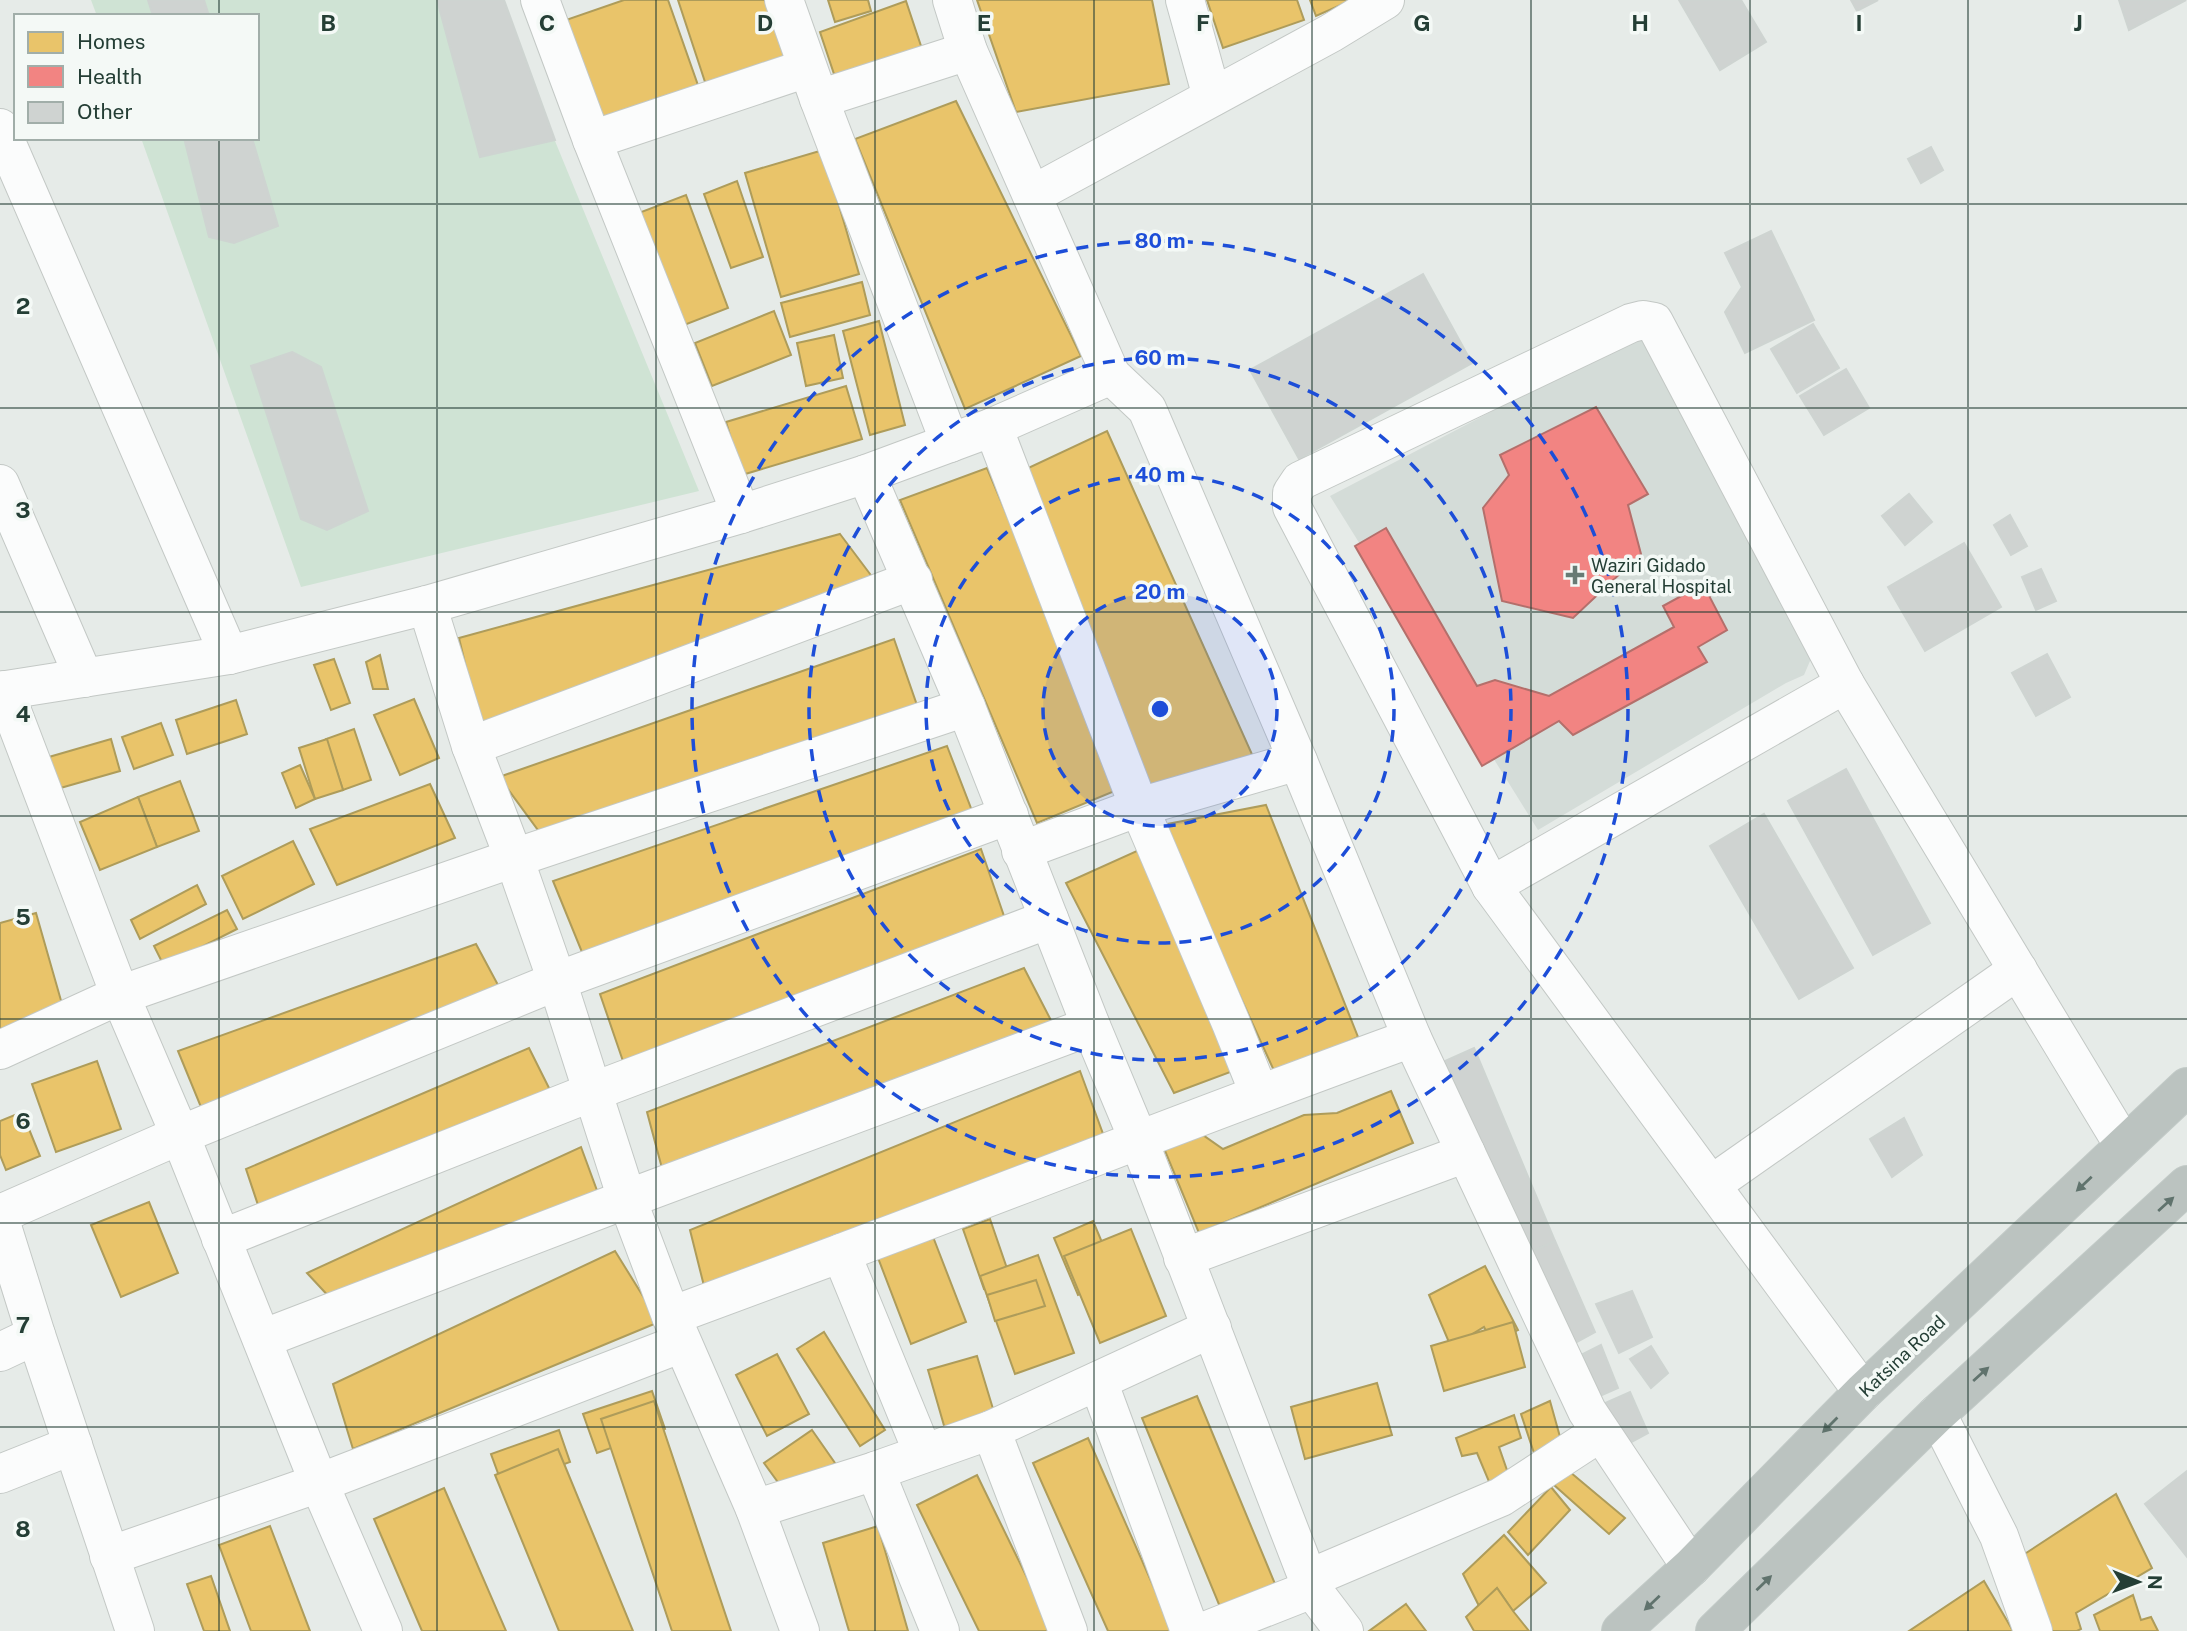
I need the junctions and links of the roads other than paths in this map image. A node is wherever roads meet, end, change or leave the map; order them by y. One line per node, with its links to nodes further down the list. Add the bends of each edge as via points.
1 (540, 0): 10 (street)
2 (784, 0): 7 (street)
3 (952, 0): 6 (street)
4 (1185, 0): 8 (street)
5 (1385, 0): 8 (street)
6 (968, 51): 7 (street); 11 (street)
7 (813, 83): 10 (street); 14 (street)
8 (1212, 97): 11 (street)
9 (0, 128): 20 (street)
10 (592, 140): 17 (street)
11 (1032, 195): 12 (street)
12 (1111, 376): 13 (street); 26 (street, via 1147,409)
13 (993, 427): 14 (street); 27 (street)
14 (950, 443): 15 (street)
15 (866, 474): 17 (street); 18 (street)
16 (0, 485): 21 (street)
17 (741, 513): 19 (street)
18 (913, 580): 24 (street); 25 (street)
19 (427, 606): 20 (street); 25 (street)
20 (229, 656): 21 (street)
21 (84, 678): 23 (street)
22 (1845, 684): 31 (street); 31 (street, via 1654,322 1631,323 1300,481 1292,493 1292,507); 33 (street)
23 (2, 691): 35 (street)
24 (966, 706): 28 (street); 30 (street)
25 (471, 746): 30 (street)
26 (1298, 761): 27 (street); 37 (street)
27 (1139, 807): 29 (street); 41 (street)
28 (1009, 815): 29 (street); 34 (street)
29 (1021, 851): 32 (street)
30 (514, 858): 34 (street); 35 (street)
31 (1491, 886): 46 (street)
32 (1049, 919): 36 (street); 40 (street)
33 (2018, 970): 44 (street); 46 (street)
34 (557, 981): 40 (street); 42 (street)
35 (121, 995): 38 (street); 42 (street)
36 (1091, 1026): 43 (street); 48 (street)
37 (1412, 1038): 41 (street); 45 (street)
38 (0, 1050)
39 (2187, 1087): 44 (highway, Katsina Road)
40 (592, 1092): 48 (street); 51 (street)
41 (1259, 1093): 43 (street)
42 (180, 1135): 49 (street); 51 (street)
43 (1139, 1141): 52 (street); 53 (street)
44 (2124, 1146): 60 (highway, Katsina Road, one-way to 60)
45 (1466, 1153): 53 (street); 63 (street)
46 (1711, 1185): 60 (street)
47 (2187, 1185): 61 (highway, one-way to 47)
48 (627, 1199): 55 (street); 57 (street)
49 (0, 1213)
50 (0, 1220): 56 (street)
51 (221, 1238): 57 (street)
52 (841, 1253): 55 (street); 65 (street)
53 (1183, 1258): 54 (street)
54 (1212, 1328): 59 (street); 72 (street)
55 (677, 1330): 68 (street); 69 (street)
56 (36, 1335): 58 (street); 64 (street)
57 (262, 1339): 68 (street)
58 (0, 1352)
59 (1098, 1381): 62 (street); 79 (street)
60 (1863, 1392): 71 (highway, Katsina Road, one-way to 71)
61 (1937, 1414): 73 (highway, one-way to 61); 83 (street, via 1999,1536)
62 (991, 1430): 65 (street); 78 (street)
63 (1599, 1433): 71 (street); 72 (street, via 1501,1497)
64 (73, 1445): 67 (street); 70 (street)
65 (923, 1453): 66 (street)
66 (876, 1471): 69 (street); 77 (street)
67 (0, 1474)
68 (319, 1483): 70 (street); 75 (street)
69 (754, 1509): 76 (street)
70 (109, 1556): 74 (street)
71 (1691, 1567): 82 (highway, Katsina Road, one-way to 82)
72 (1310, 1584): 80 (street); 81 (street)
73 (1720, 1629)
74 (135, 1631)
75 (383, 1631)
76 (800, 1631)
77 (940, 1631)
78 (1068, 1631)
79 (1190, 1631)
80 (1205, 1631)
81 (1344, 1631)
82 (1621, 1631)
83 (2033, 1631)

